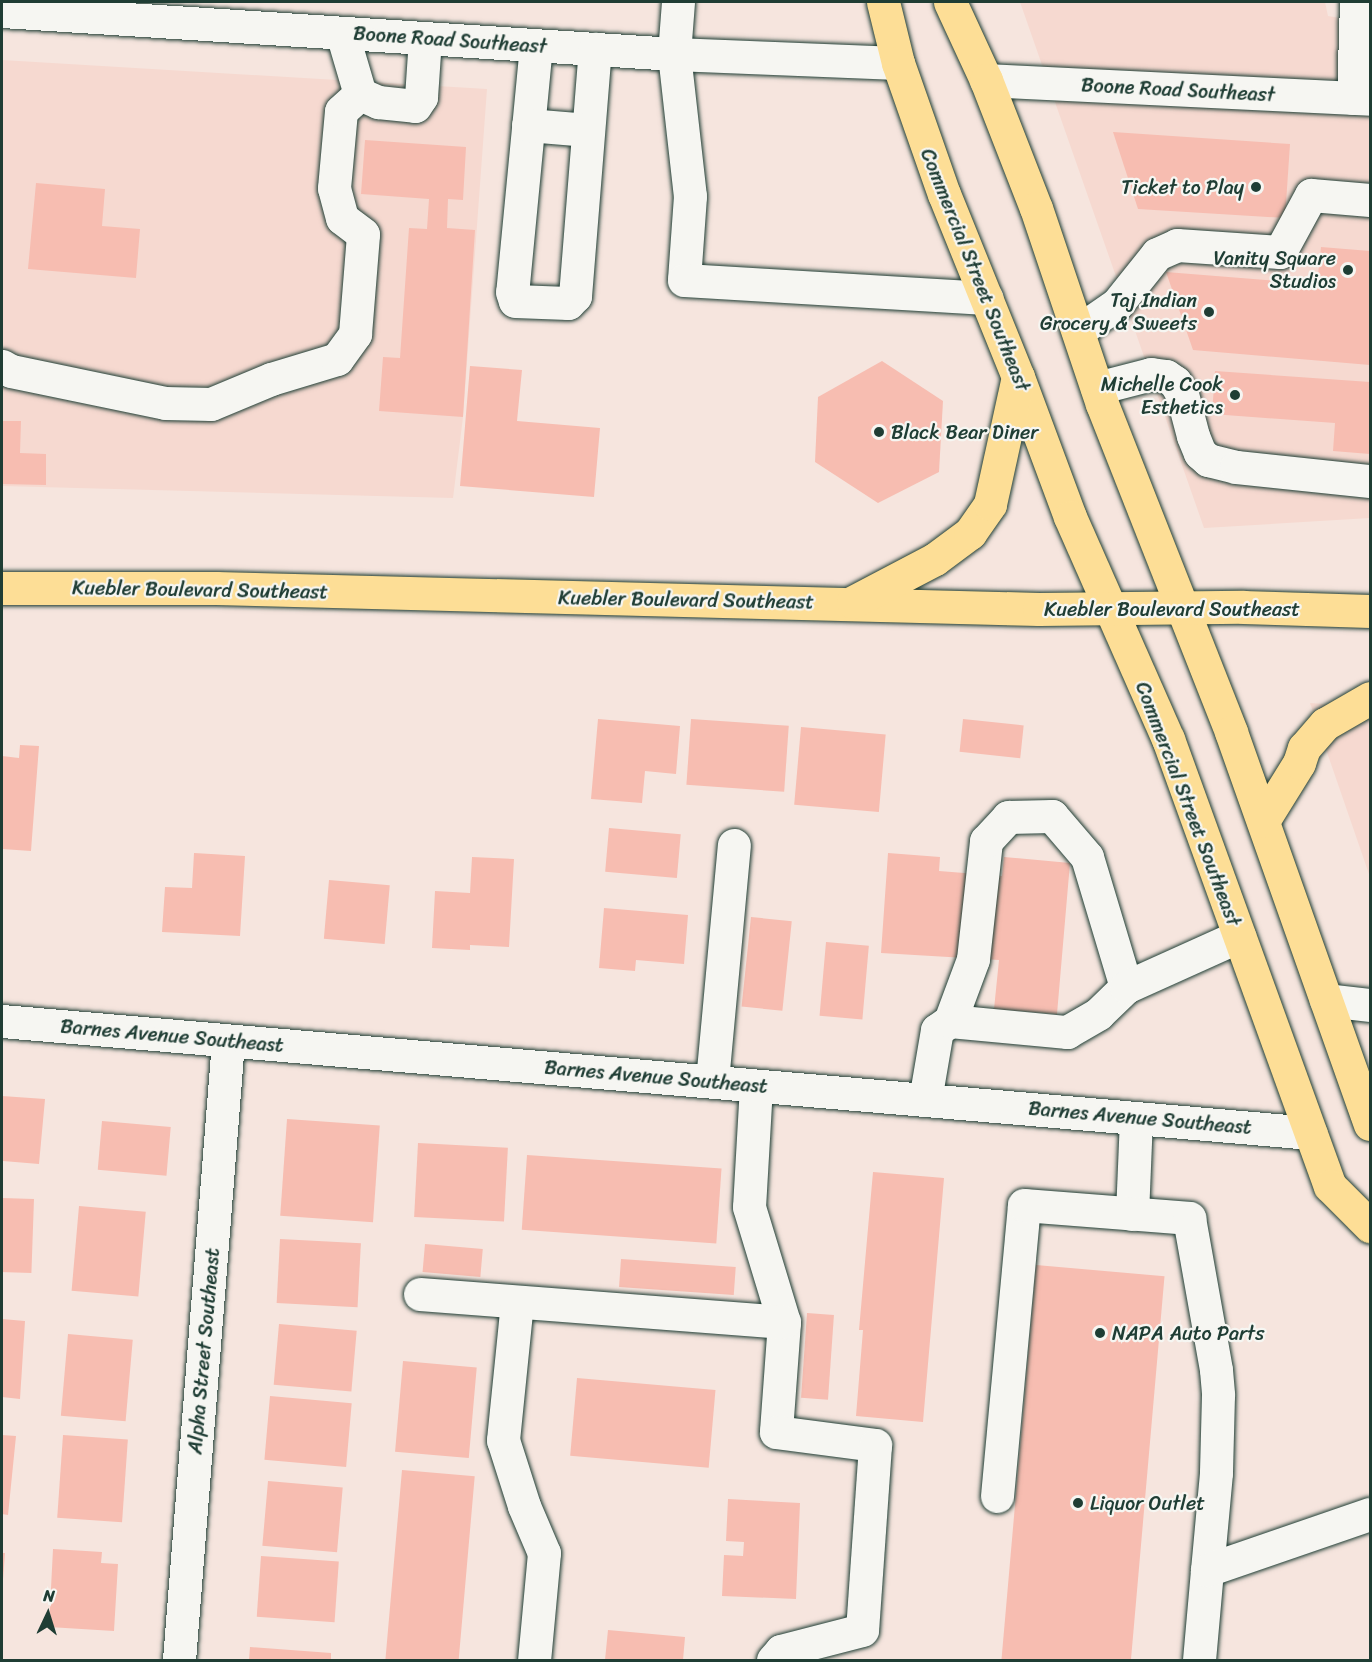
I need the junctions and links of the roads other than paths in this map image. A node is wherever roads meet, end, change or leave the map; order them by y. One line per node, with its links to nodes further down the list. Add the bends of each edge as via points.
1 (678, 2): 11 (street)
2 (883, 2): 12 (main road, Commercial Street Southeast)
3 (950, 2): 13 (main road)
4 (1356, 2): 15 (street)
5 (80, 9): 6 (street, Boone Road Southeast); 7 (street, Boone Road Southeast)
6 (2, 11)
7 (342, 33): 8 (street, Boone Road Southeast); 14 (street)
8 (425, 38): 9 (street, Boone Road Southeast); 14 (street, via 421,97 414,106 378,102)
9 (536, 45): 10 (street, Boone Road Southeast); 16 (street)
10 (595, 49): 11 (street, Boone Road Southeast); 17 (street)
11 (674, 54): 12 (street, Boone Road Southeast); 19 (street, via 690,196 684,280)
12 (898, 63): 19 (main road, Commercial Street Southeast)
13 (986, 80): 15 (street, Boone Road Southeast); 20 (main road)
14 (360, 94): 21 (street, via 341,111 334,188 342,218 363,234 355,334 338,359 271,379 211,404 165,403)
15 (1362, 99)
16 (528, 125): 17 (street); 17 (street, via 512,292 516,301 568,303 575,296)
17 (588, 130)
18 (1371, 200): 20 (street, via 1311,195 1280,252 1177,244 1157,254 1117,304)
19 (986, 298): 22 (main road, Commercial Street Southeast)
20 (1078, 331): 23 (main road)
21 (2, 366)
22 (1018, 377): 26 (main road, via 990,504 970,533 935,559); 27 (main road, Commercial Street Southeast)
23 (1097, 388): 24 (street, via 1151,374 1166,376 1182,394 1193,436 1200,453 1208,460 1236,467); 28 (main road)
24 (1371, 482)
25 (2, 588): 26 (main road, Kuebler Boulevard Southeast, via 216,588)
26 (849, 604): 27 (main road, Kuebler Boulevard Southeast)
27 (1108, 608): 28 (main road, Kuebler Boulevard Southeast); 33 (main road, Commercial Street Southeast, via 1168,739)
28 (1181, 608): 29 (main road, Kuebler Boulevard Southeast); 31 (main road)
29 (1371, 611)
30 (1371, 698): 31 (main road, via 1325,724 1305,748)
31 (1263, 821): 35 (main road)
32 (734, 845): 40 (street)
33 (1239, 936): 34 (street); 45 (main road, Commercial Street Southeast)
34 (1126, 987): 38 (street, via 1098,1014 1067,1032); 38 (street, via 1088,857 1052,816 1008,817 986,840 973,959)
35 (1326, 1000): 36 (street); 44 (main road)
36 (1371, 1005)
37 (2, 1021): 39 (street, Barnes Avenue Southeast)
38 (950, 1021): 42 (street, via 937,1030)
39 (228, 1042): 40 (street, Barnes Avenue Southeast); 54 (street, Alpha Street Southeast)
40 (712, 1081): 41 (street, Barnes Avenue Southeast)
41 (756, 1086): 42 (street, Barnes Avenue Southeast); 50 (street, via 749,1207)
42 (925, 1100): 43 (street, Barnes Avenue Southeast)
43 (1136, 1118): 45 (street, Barnes Avenue Southeast); 46 (street)
44 (1371, 1124)
45 (1310, 1133): 47 (main road, Commercial Street Southeast, via 1330,1186)
46 (1132, 1214): 51 (street, via 1024,1205); 53 (street, via 1189,1218 1218,1395)
47 (1371, 1226)
48 (420, 1294): 49 (street)
49 (517, 1302): 50 (street); 55 (street, via 503,1440 544,1553)
50 (784, 1322): 56 (street, via 776,1432 875,1445 862,1630 781,1651)
51 (997, 1496)
52 (1371, 1514): 53 (street)
53 (1207, 1570): 57 (street)
54 (179, 1660)
55 (534, 1660)
56 (774, 1660)
57 (1199, 1660)

